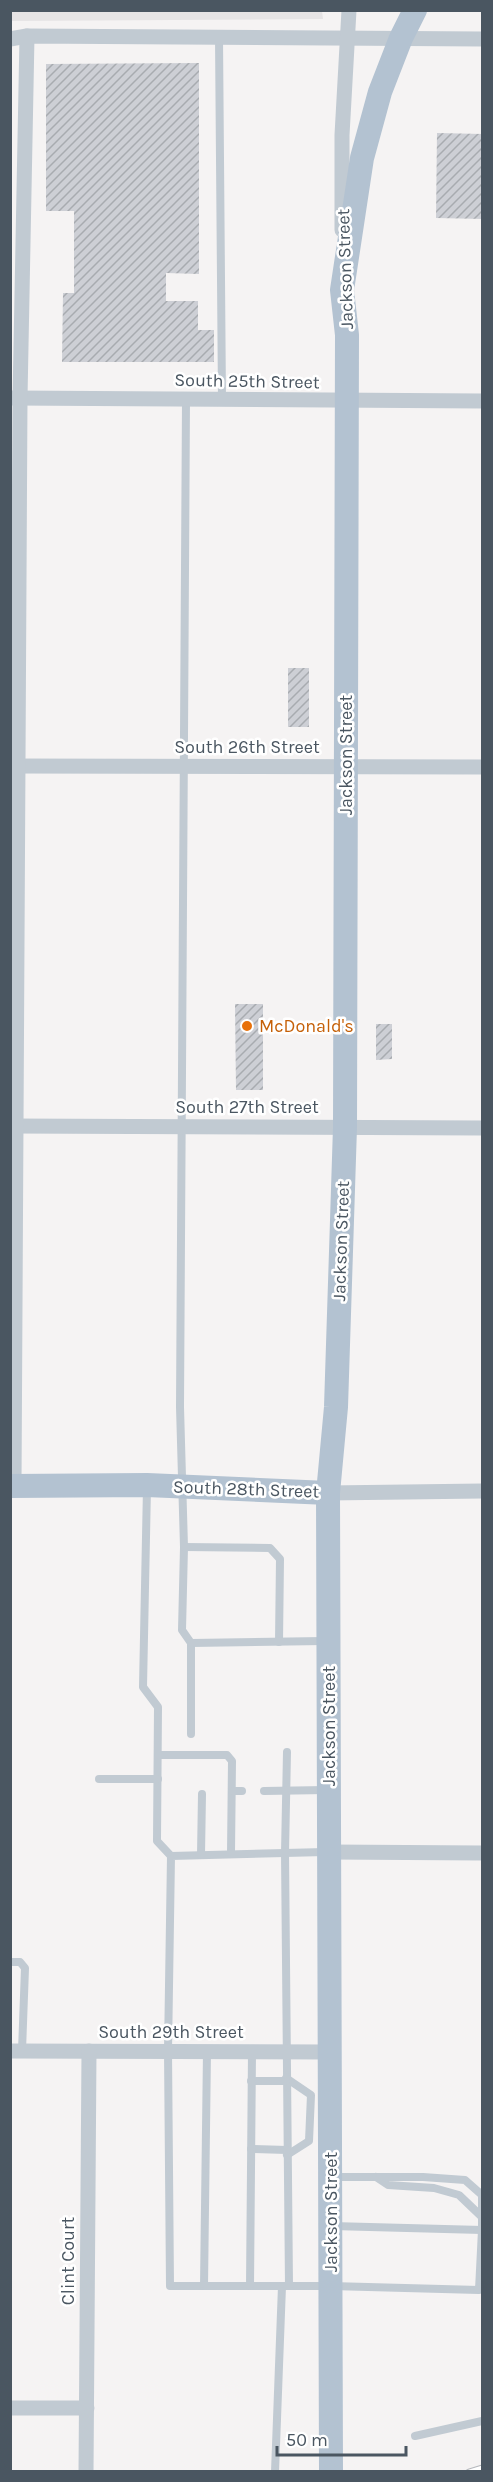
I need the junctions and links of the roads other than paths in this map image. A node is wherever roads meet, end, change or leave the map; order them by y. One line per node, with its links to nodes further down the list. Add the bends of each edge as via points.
1 (349, 10): 5 (street, Jackson Street)
2 (415, 10): 6 (main road)
3 (27, 36): 4 (street); 7 (street); 10 (street)
4 (219, 38): 5 (street); 12 (lane)
5 (349, 38): 6 (street); 9 (street, Jackson Street, via 342,135)
6 (401, 38): 8 (street); 9 (main road, via 380,92 362,158)
7 (10, 39)
8 (483, 39)
9 (342, 290): 14 (main road, Jackson Street)
10 (15, 398): 11 (street, South 25th Street); 15 (street)
11 (186, 400): 12 (street, South 25th Street); 16 (lane)
12 (222, 400): 14 (street, South 25th Street)
13 (483, 401): 14 (street, South 25th Street)
14 (347, 402): 17 (main road, Jackson Street)
15 (14, 766): 16 (street, South 26th Street); 19 (street)
16 (184, 766): 17 (street, South 26th Street); 20 (lane)
17 (346, 766): 18 (street, South 26th Street); 21 (main road, Jackson Street)
18 (483, 767)
19 (13, 1126): 20 (street, South 27th Street); 24 (street)
20 (182, 1127): 21 (street, South 27th Street); 25 (lane)
21 (345, 1127): 22 (street, South 27th Street); 27 (main road, Jackson Street, via 336,1407)
22 (483, 1128)
23 (147, 1485): 24 (main road, South 28th Street); 25 (main road, South 28th Street); 34 (lane, via 143,1687 158,1707)
24 (12, 1486)
25 (182, 1487): 27 (main road, South 28th Street); 28 (lane)
26 (483, 1491): 27 (street, South 28th Street)
27 (328, 1493): 29 (main road, Jackson Street)
28 (184, 1546): 30 (lane, via 270,1548 280,1559); 31 (lane, via 182,1630)
29 (329, 1641): 30 (lane); 39 (main road, Jackson Street)
30 (279, 1642): 31 (lane)
31 (191, 1644): 32 (lane)
32 (191, 1734)
33 (287, 1752): 43 (lane)
34 (158, 1755): 35 (lane); 38 (lane)
35 (203, 1755): 36 (lane); 40 (lane, via 227,1755 232,1761)
36 (202, 1765)
37 (99, 1779): 38 (lane)
38 (158, 1779): 50 (lane, via 158,1841)
39 (330, 1790): 43 (lane); 45 (main road, Jackson Street)
40 (232, 1791): 41 (lane); 46 (lane)
41 (242, 1791)
42 (264, 1791): 43 (lane)
43 (286, 1791): 47 (lane)
44 (202, 1794): 49 (lane)
45 (330, 1852): 47 (lane); 48 (street); 58 (main road, Jackson Street)
46 (231, 1853): 47 (lane); 49 (lane)
47 (285, 1853): 57 (lane)
48 (483, 1853)
49 (201, 1855): 50 (lane)
50 (171, 1856): 54 (lane)
51 (10, 1962): 52 (lane, via 20,1962 25,1968)
52 (16, 2051): 53 (street, South 29th Street)
53 (89, 2051): 54 (street, South 29th Street); 78 (street, Clint Court)
54 (168, 2051): 55 (street, South 29th Street); 73 (lane, via 170,2286)
55 (207, 2051): 56 (street, South 29th Street); 73 (lane)
56 (252, 2051): 57 (street, South 29th Street); 60 (lane)
57 (286, 2051): 58 (street, South 29th Street); 59 (lane)
58 (331, 2052): 68 (main road, Jackson Street)
59 (286, 2079): 60 (lane); 66 (lane); 66 (lane, via 311,2095 309,2141)
60 (251, 2081): 61 (lane)
61 (251, 2104): 62 (lane); 63 (lane)
62 (262, 2104)
63 (251, 2126): 64 (lane); 65 (lane)
64 (261, 2126)
65 (251, 2149): 66 (lane); 74 (lane)
66 (287, 2153): 75 (lane)
67 (374, 2176): 68 (lane); 69 (lane, via 465,2180); 70 (lane, via 388,2185 434,2188 459,2195)
68 (331, 2177): 71 (main road, Jackson Street)
69 (482, 2195): 70 (lane)
70 (482, 2217): 72 (lane)
71 (331, 2226): 72 (lane); 76 (main road, Jackson Street)
72 (482, 2229): 76 (lane, via 479,2290)
73 (204, 2286): 74 (lane)
74 (250, 2286): 75 (lane)
75 (285, 2286): 76 (lane); 82 (lane)
76 (331, 2286): 83 (main road, Jackson Street)
77 (10, 2408): 78 (street)
78 (87, 2408): 81 (street, Clint Court)
79 (483, 2421): 80 (lane)
80 (415, 2436)
81 (86, 2472)
82 (275, 2472)
83 (331, 2472)

